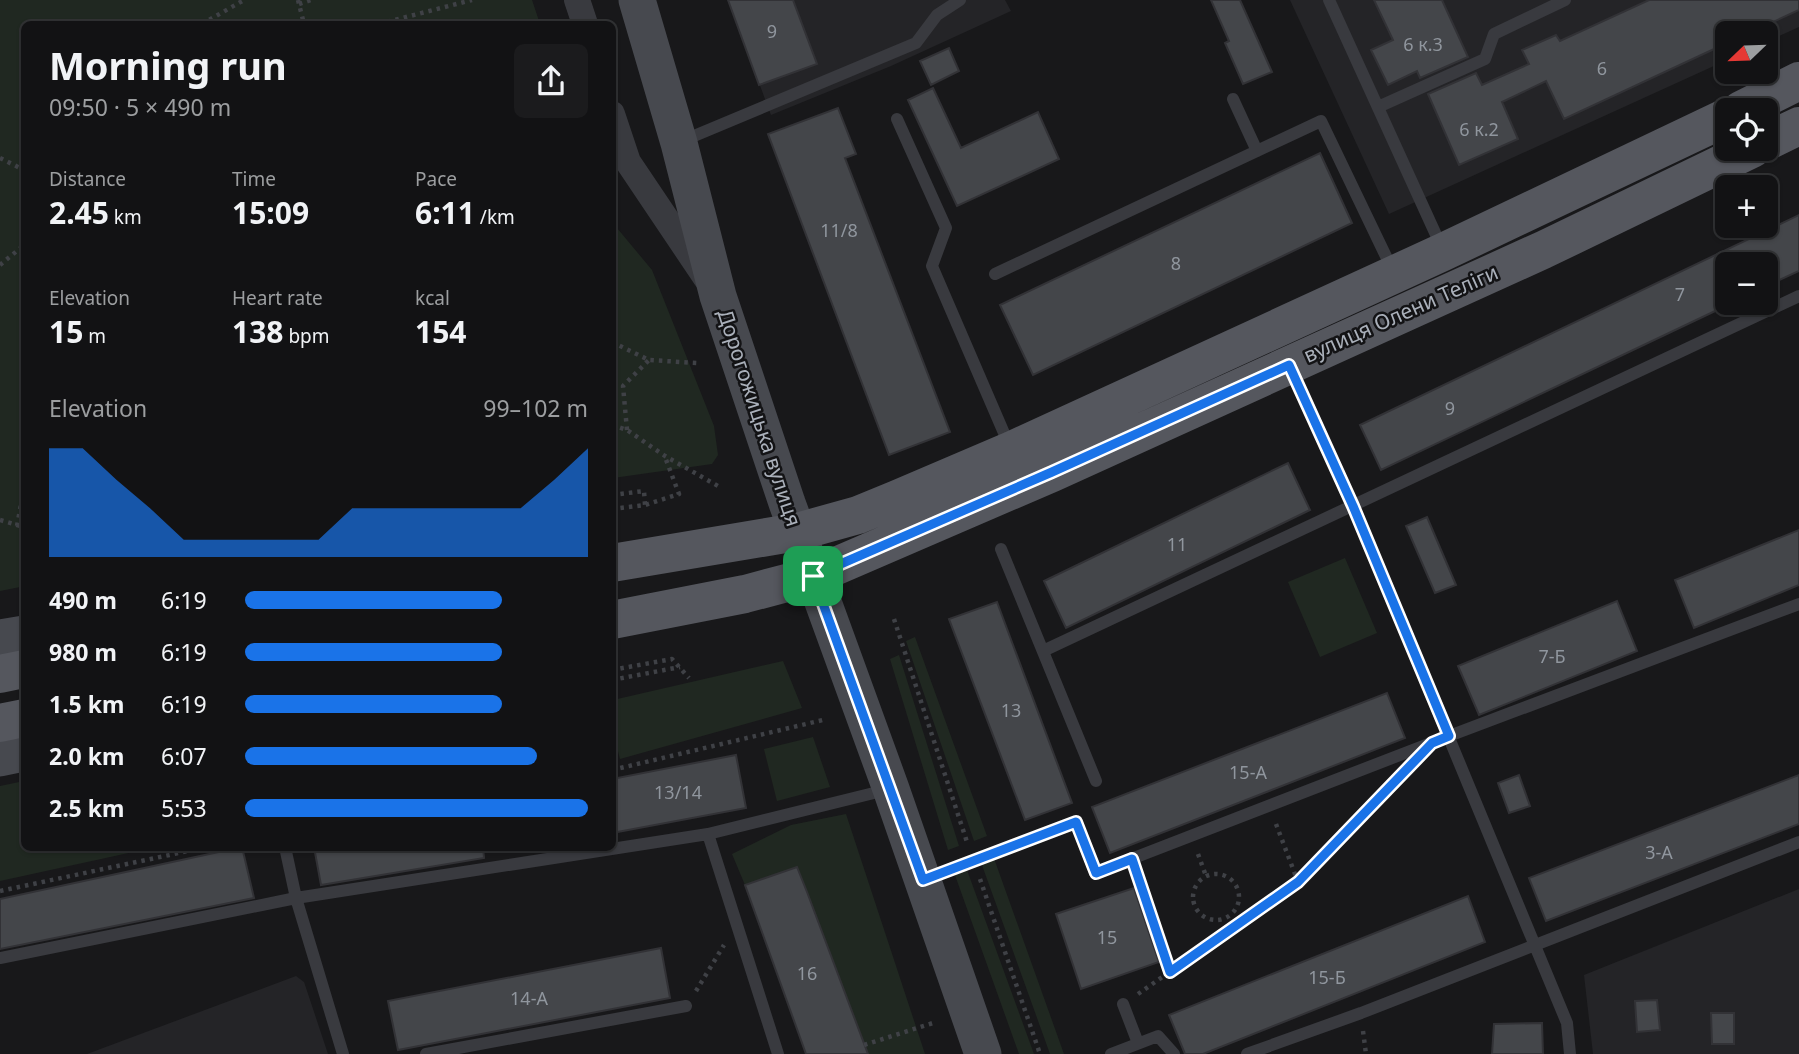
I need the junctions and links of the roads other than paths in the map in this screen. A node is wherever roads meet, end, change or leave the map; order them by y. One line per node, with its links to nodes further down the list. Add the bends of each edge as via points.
1 (577, 0): 6 (street)
2 (637, 0): 16 (street, Дорогожицька вулиця)
3 (960, 0): 16 (lane, via 937,15 916,43)
4 (1329, 0): 10 (lane)
5 (1565, 0): 10 (lane, via 1494,34 1485,59)
6 (583, 21)
7 (1799, 81): 8 (main road)
8 (1765, 98)
9 (1233, 99): 17 (lane)
10 (1378, 107): 19 (lane)
11 (897, 119): 25 (lane, via 946,228 932,266)
12 (1715, 123): 19 (main road, вулиця Олени Теліги)
13 (616, 126): 22 (street, Дорогожицька вулиця, via 628,162)
14 (1799, 126): 15 (main road)
15 (1778, 136)
16 (679, 143): 22 (street, Дорогожицька вулиця)
17 (1257, 150): 20 (lane); 21 (lane, via 1321,121)
18 (1727, 161): 24 (main road, вулиця Олени Теліги)
19 (1443, 252): 21 (main road, вулиця Олени Теліги)
20 (995, 274)
21 (1395, 274): 25 (main road, вулиця Олени Теліги)
22 (718, 296): 27 (street, Дорогожицька вулиця)
23 (1799, 296): 26 (lane)
24 (1289, 365): 26 (lane); 30 (main road, вулиця Олени Теліги)
25 (1012, 450): 27 (main road, вулиця Олени Теліги, via 858,514)
26 (1353, 506): 35 (lane); 40 (lane)
27 (797, 532): 29 (main road, вулиця Олени Теліги); 30 (street, Дорогожицька вулиця)
28 (1001, 549): 35 (lane)
29 (616, 562)
30 (813, 576): 32 (main road, вулиця Олени Теліги); 44 (street, Дорогожицька вулиця)
31 (1799, 604): 40 (lane)
32 (616, 619)
33 (21, 634): 34 (street)
34 (0, 638)
35 (1043, 651): 43 (lane)
36 (21, 669): 37 (main road)
37 (0, 674)
38 (21, 719): 39 (main road)
39 (0, 723)
40 (1449, 736): 50 (lane, via 1096,873 1076,822); 52 (lane)
41 (21, 754): 42 (street)
42 (0, 758)
43 (1096, 781)
44 (891, 789): 45 (lane); 50 (street, Дорогожицька вулиця)
45 (708, 834): 47 (lane); 59 (lane)
46 (1799, 842): 52 (lane)
47 (616, 848)
48 (286, 851): 51 (lane)
49 (599, 851): 51 (lane)
50 (923, 880): 60 (street, Дорогожицька вулиця)
51 (296, 898): 53 (lane); 57 (lane)
52 (1535, 944): 63 (lane); 64 (lane, via 1567,1023)
53 (0, 958)
54 (1123, 1004): 56 (lane)
55 (686, 1006): 58 (lane)
56 (1138, 1043): 61 (lane); 62 (lane, via 1158,1036)
57 (343, 1054)
58 (426, 1054)
59 (778, 1054)
60 (983, 1054)
61 (1111, 1054)
62 (1174, 1054)
63 (1247, 1054)
64 (1570, 1054)

